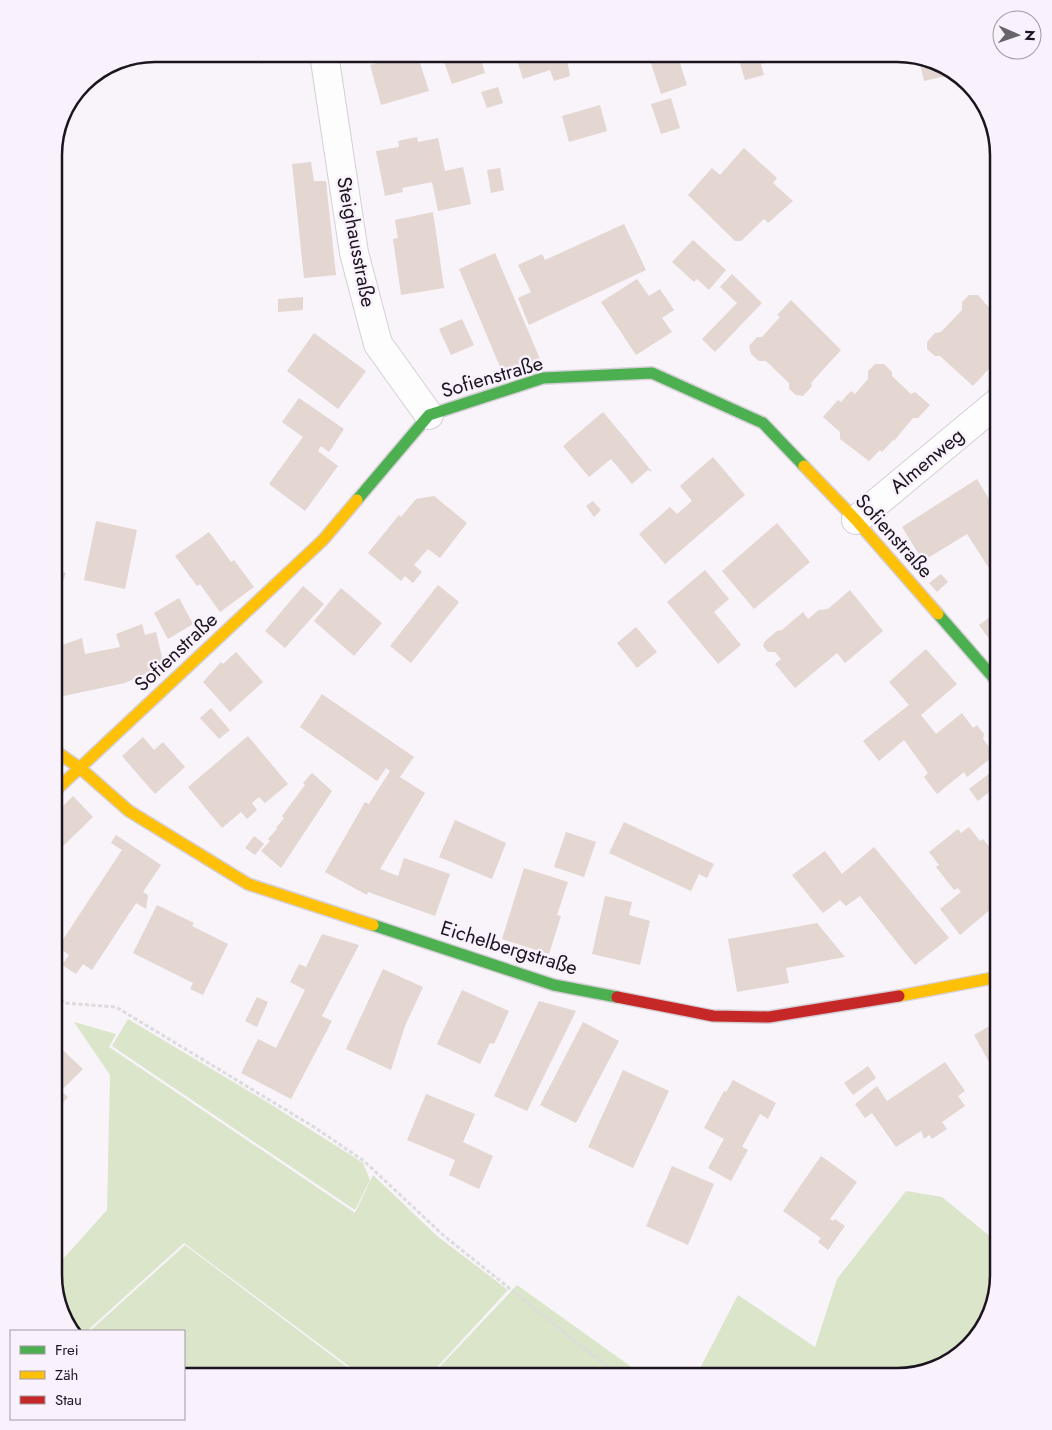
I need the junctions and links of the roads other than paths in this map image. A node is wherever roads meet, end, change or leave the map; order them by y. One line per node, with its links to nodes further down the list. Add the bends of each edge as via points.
1 (325, 62): 3 (street, Steighausstraße, via 354,253 378,344)
2 (990, 409): 4 (street, Almenweg)
3 (429, 415): 4 (street, Sofienstraße, via 543,378 652,373 763,424); 7 (street, Sofienstraße, via 323,540)
4 (856, 520): 5 (street, Sofienstraße)
5 (990, 674)
6 (62, 756): 7 (street, Eichelbergstraße)
7 (80, 768): 8 (street, Sofienstraße); 9 (street, Eichelbergstraße, via 129,811 248,884 554,984 713,1016 769,1017)
8 (62, 784)
9 (990, 979)

